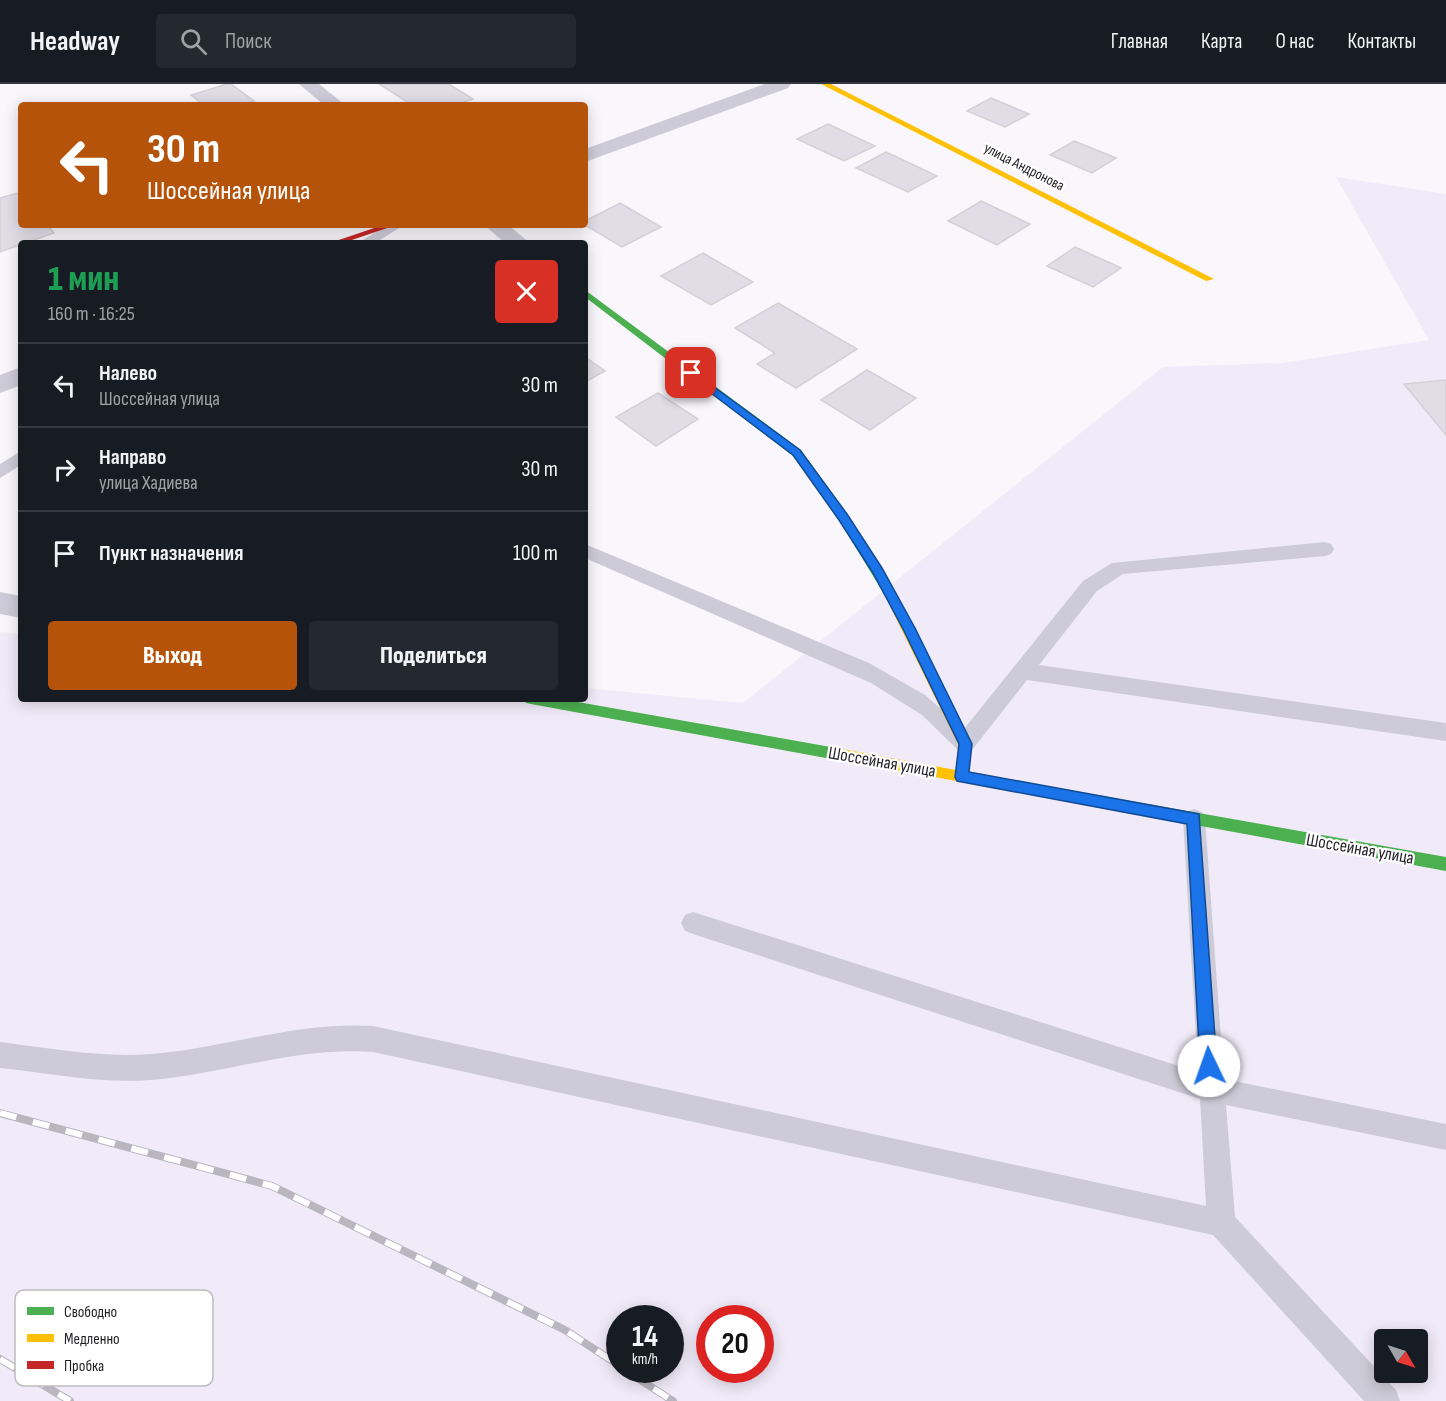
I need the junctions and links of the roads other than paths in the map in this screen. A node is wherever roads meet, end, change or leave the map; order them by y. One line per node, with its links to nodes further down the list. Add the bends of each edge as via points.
1 (308, 84): 4 (street)
2 (782, 84): 5 (street)
3 (825, 84): 12 (street, улица Андронова)
4 (332, 102)
5 (588, 155)
6 (382, 228): 9 (street)
7 (392, 228): 10 (lane)
8 (499, 228): 11 (street)
9 (344, 240)
10 (370, 240)
11 (515, 240)
12 (1209, 279)
13 (588, 295): 27 (street, via 797,453 878,571)
14 (18, 376): 15 (street)
15 (0, 385)
16 (0, 452): 17 (lane)
17 (18, 455)
18 (18, 458): 19 (lane)
19 (0, 472)
20 (1325, 549): 24 (lane, via 1119,568 1090,586)
21 (588, 552): 27 (lane, via 903,689 942,718)
22 (0, 603): 23 (street)
23 (18, 606)
24 (1023, 671): 26 (lane); 27 (lane)
25 (548, 702): 28 (street, Шоссейная улица)
26 (1446, 732)
27 (965, 744): 28 (street)
28 (962, 777): 29 (street, Шоссейная улица)
29 (1194, 819): 30 (street, Шоссейная улица); 33 (lane)
30 (1446, 864)
31 (693, 923): 33 (lane)
32 (0, 1054): 35 (lane, via 120,1068 152,1067 316,1040 373,1040)
33 (1210, 1089): 34 (lane); 35 (lane)
34 (1446, 1137)
35 (1221, 1223): 36 (lane)
36 (1385, 1401)

